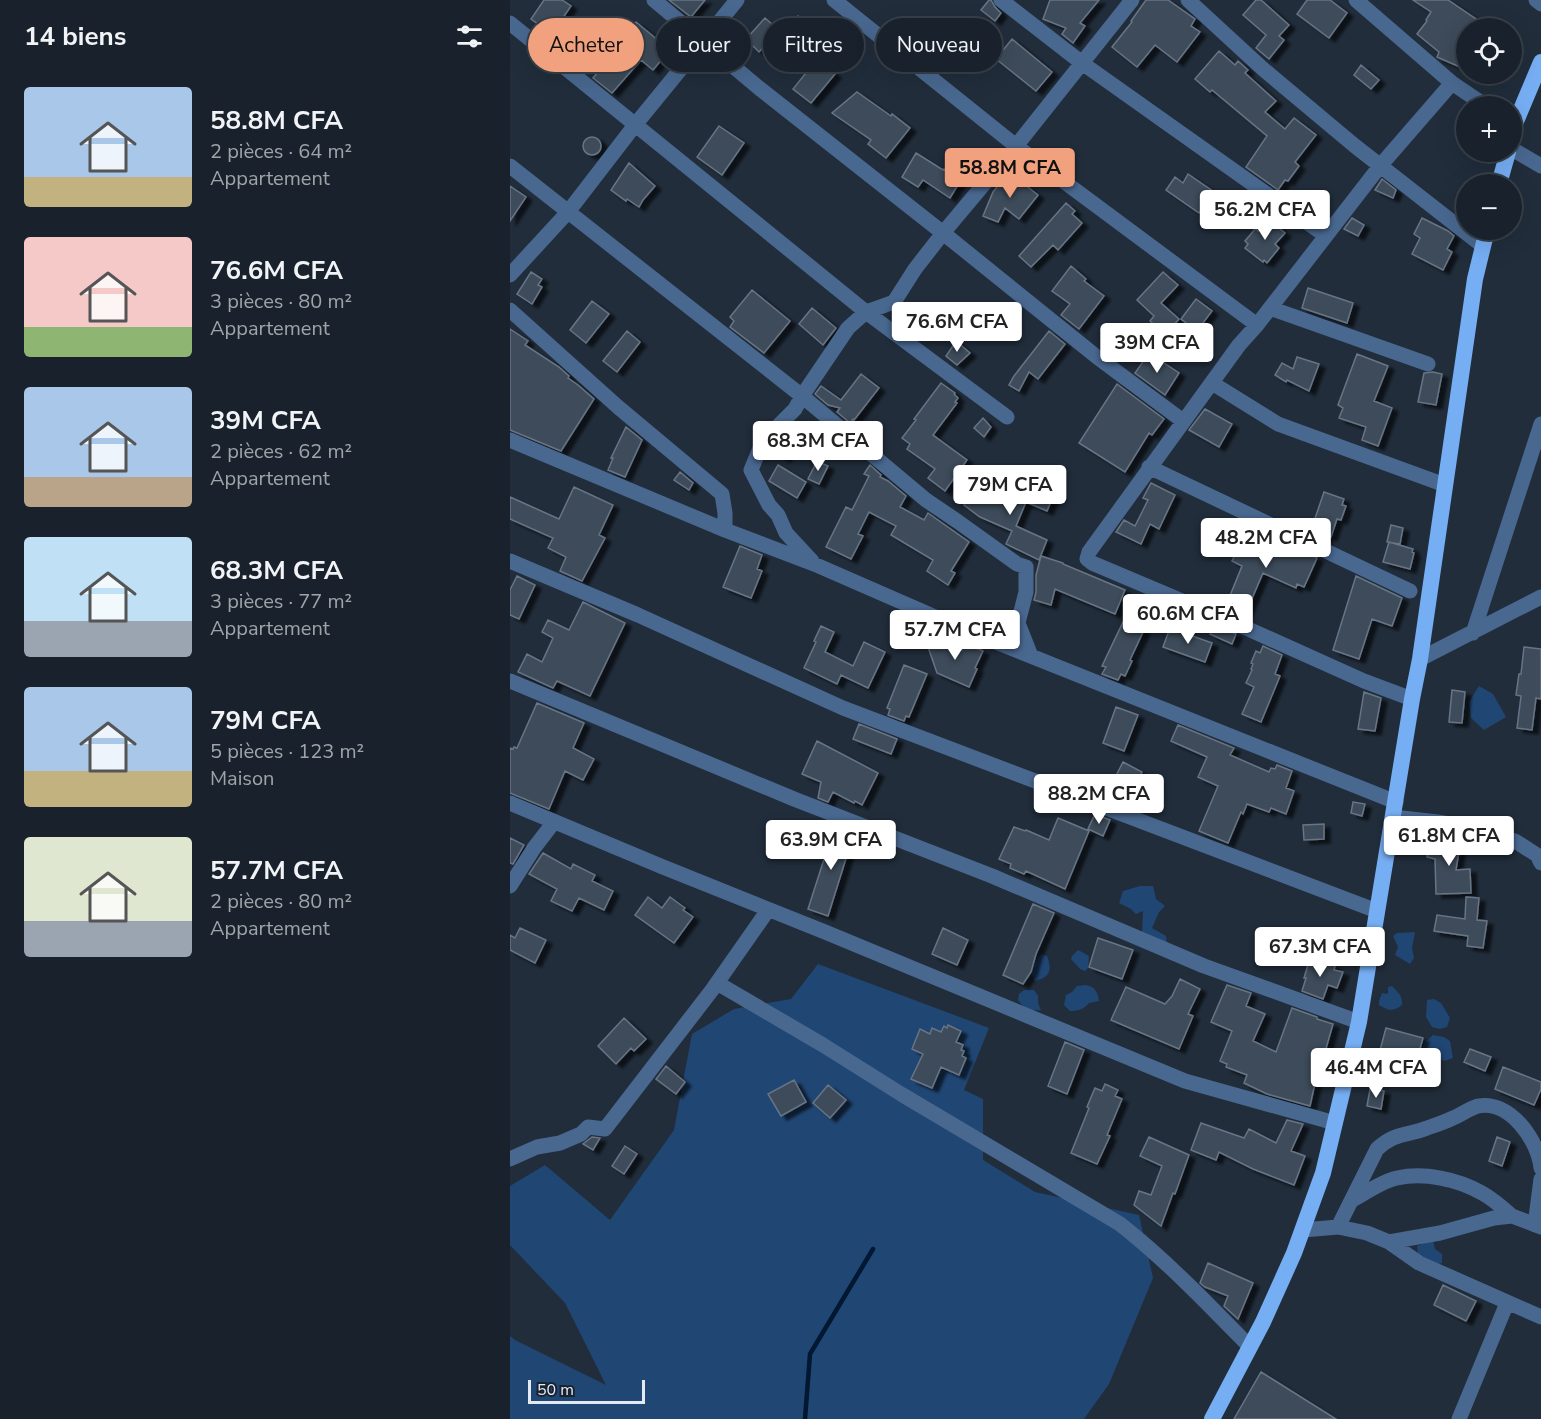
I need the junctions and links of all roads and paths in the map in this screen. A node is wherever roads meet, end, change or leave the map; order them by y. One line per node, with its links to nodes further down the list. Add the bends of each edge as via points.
1 (654, 0): 10 (street)
2 (737, 0): 11 (street)
3 (834, 0): 21 (street)
4 (1001, 0): 14 (street)
5 (1132, 0): 14 (street)
6 (1188, 0): 24 (street, via 1263,69)
7 (1356, 0): 17 (street)
8 (1536, 0): 9 (street)
9 (1541, 4)
10 (676, 18)
11 (722, 18)
12 (510, 24): 20 (street)
13 (1541, 62): 19 (highway)
14 (1082, 63): 21 (street); 29 (street)
15 (678, 72): 20 (street)
16 (740, 72): 28 (street)
17 (1452, 82): 18 (street); 24 (street)
18 (1472, 96)
19 (1522, 107)
20 (635, 125): 26 (street); 34 (street)
21 (1016, 146): 28 (street); 35 (street)
22 (1522, 156): 25 (street)
23 (510, 166): 26 (street)
24 (1380, 166): 27 (street); 29 (street)
25 (1541, 166)
26 (568, 212): 31 (street); 38 (street)
27 (1456, 218)
28 (943, 233): 34 (street, via 894,302); 40 (street)
29 (1326, 236): 32 (street)
30 (1485, 240): 44 (highway, via 1475,279)
31 (510, 275)
32 (1270, 308): 35 (street); 36 (street)
33 (510, 310): 45 (street, via 722,494)
34 (866, 312): 38 (street, via 848,328); 39 (street)
35 (1257, 325): 37 (street)
36 (1428, 364)
37 (1212, 383): 40 (street); 44 (street, via 1278,424)
38 (802, 396): 47 (street, via 795,409 763,441 752,470 786,533); 51 (street, via 927,500 1026,567 1026,592 1018,623)
39 (1007, 417)
40 (1183, 422): 43 (street)
41 (1541, 424): 50 (street)
42 (510, 440): 45 (street)
43 (1149, 467): 48 (street); 54 (street, via 1087,559)
44 (1444, 485): 52 (highway)
45 (725, 531): 47 (street)
46 (510, 561): 61 (street, via 843,708)
47 (814, 564): 51 (street)
48 (1410, 591)
49 (1541, 597): 50 (street)
50 (1473, 633): 52 (street)
51 (1031, 656): 56 (street)
52 (1419, 660): 54 (highway)
53 (510, 681): 63 (street, via 1204,966)
54 (1412, 699): 56 (highway)
55 (510, 803): 57 (street)
56 (1394, 810): 58 (street, via 1515,841 1537,855); 61 (highway)
57 (554, 822): 59 (street); 60 (street)
58 (1541, 863)
59 (510, 886)
60 (768, 910): 62 (street); 64 (street, via 1185,1081)
61 (1377, 911): 63 (highway)
62 (717, 983): 65 (street, via 605,1129 588,1127 560,1143 537,1147); 76 (street, via 1120,1224 1148,1246)
63 (1359, 1022): 64 (highway)
64 (1335, 1123): 72 (highway)
65 (510, 1159)
66 (1541, 1168): 68 (street, via 1521,1124 1507,1112 1478,1106 1424,1130 1386,1141 1377,1149)
67 (1541, 1179): 70 (street)
68 (1351, 1201): 69 (street, via 1395,1178 1432,1177 1480,1192); 71 (street)
69 (1512, 1215): 70 (street); 73 (street)
70 (1538, 1226)
71 (1338, 1227): 72 (street); 73 (street)
72 (1303, 1230): 76 (highway)
73 (1389, 1242): 74 (street, via 1419,1263)
74 (1507, 1302): 75 (street); 78 (street)
75 (1541, 1317)
76 (1250, 1347): 77 (highway)
77 (1212, 1419)
78 (1459, 1419)

